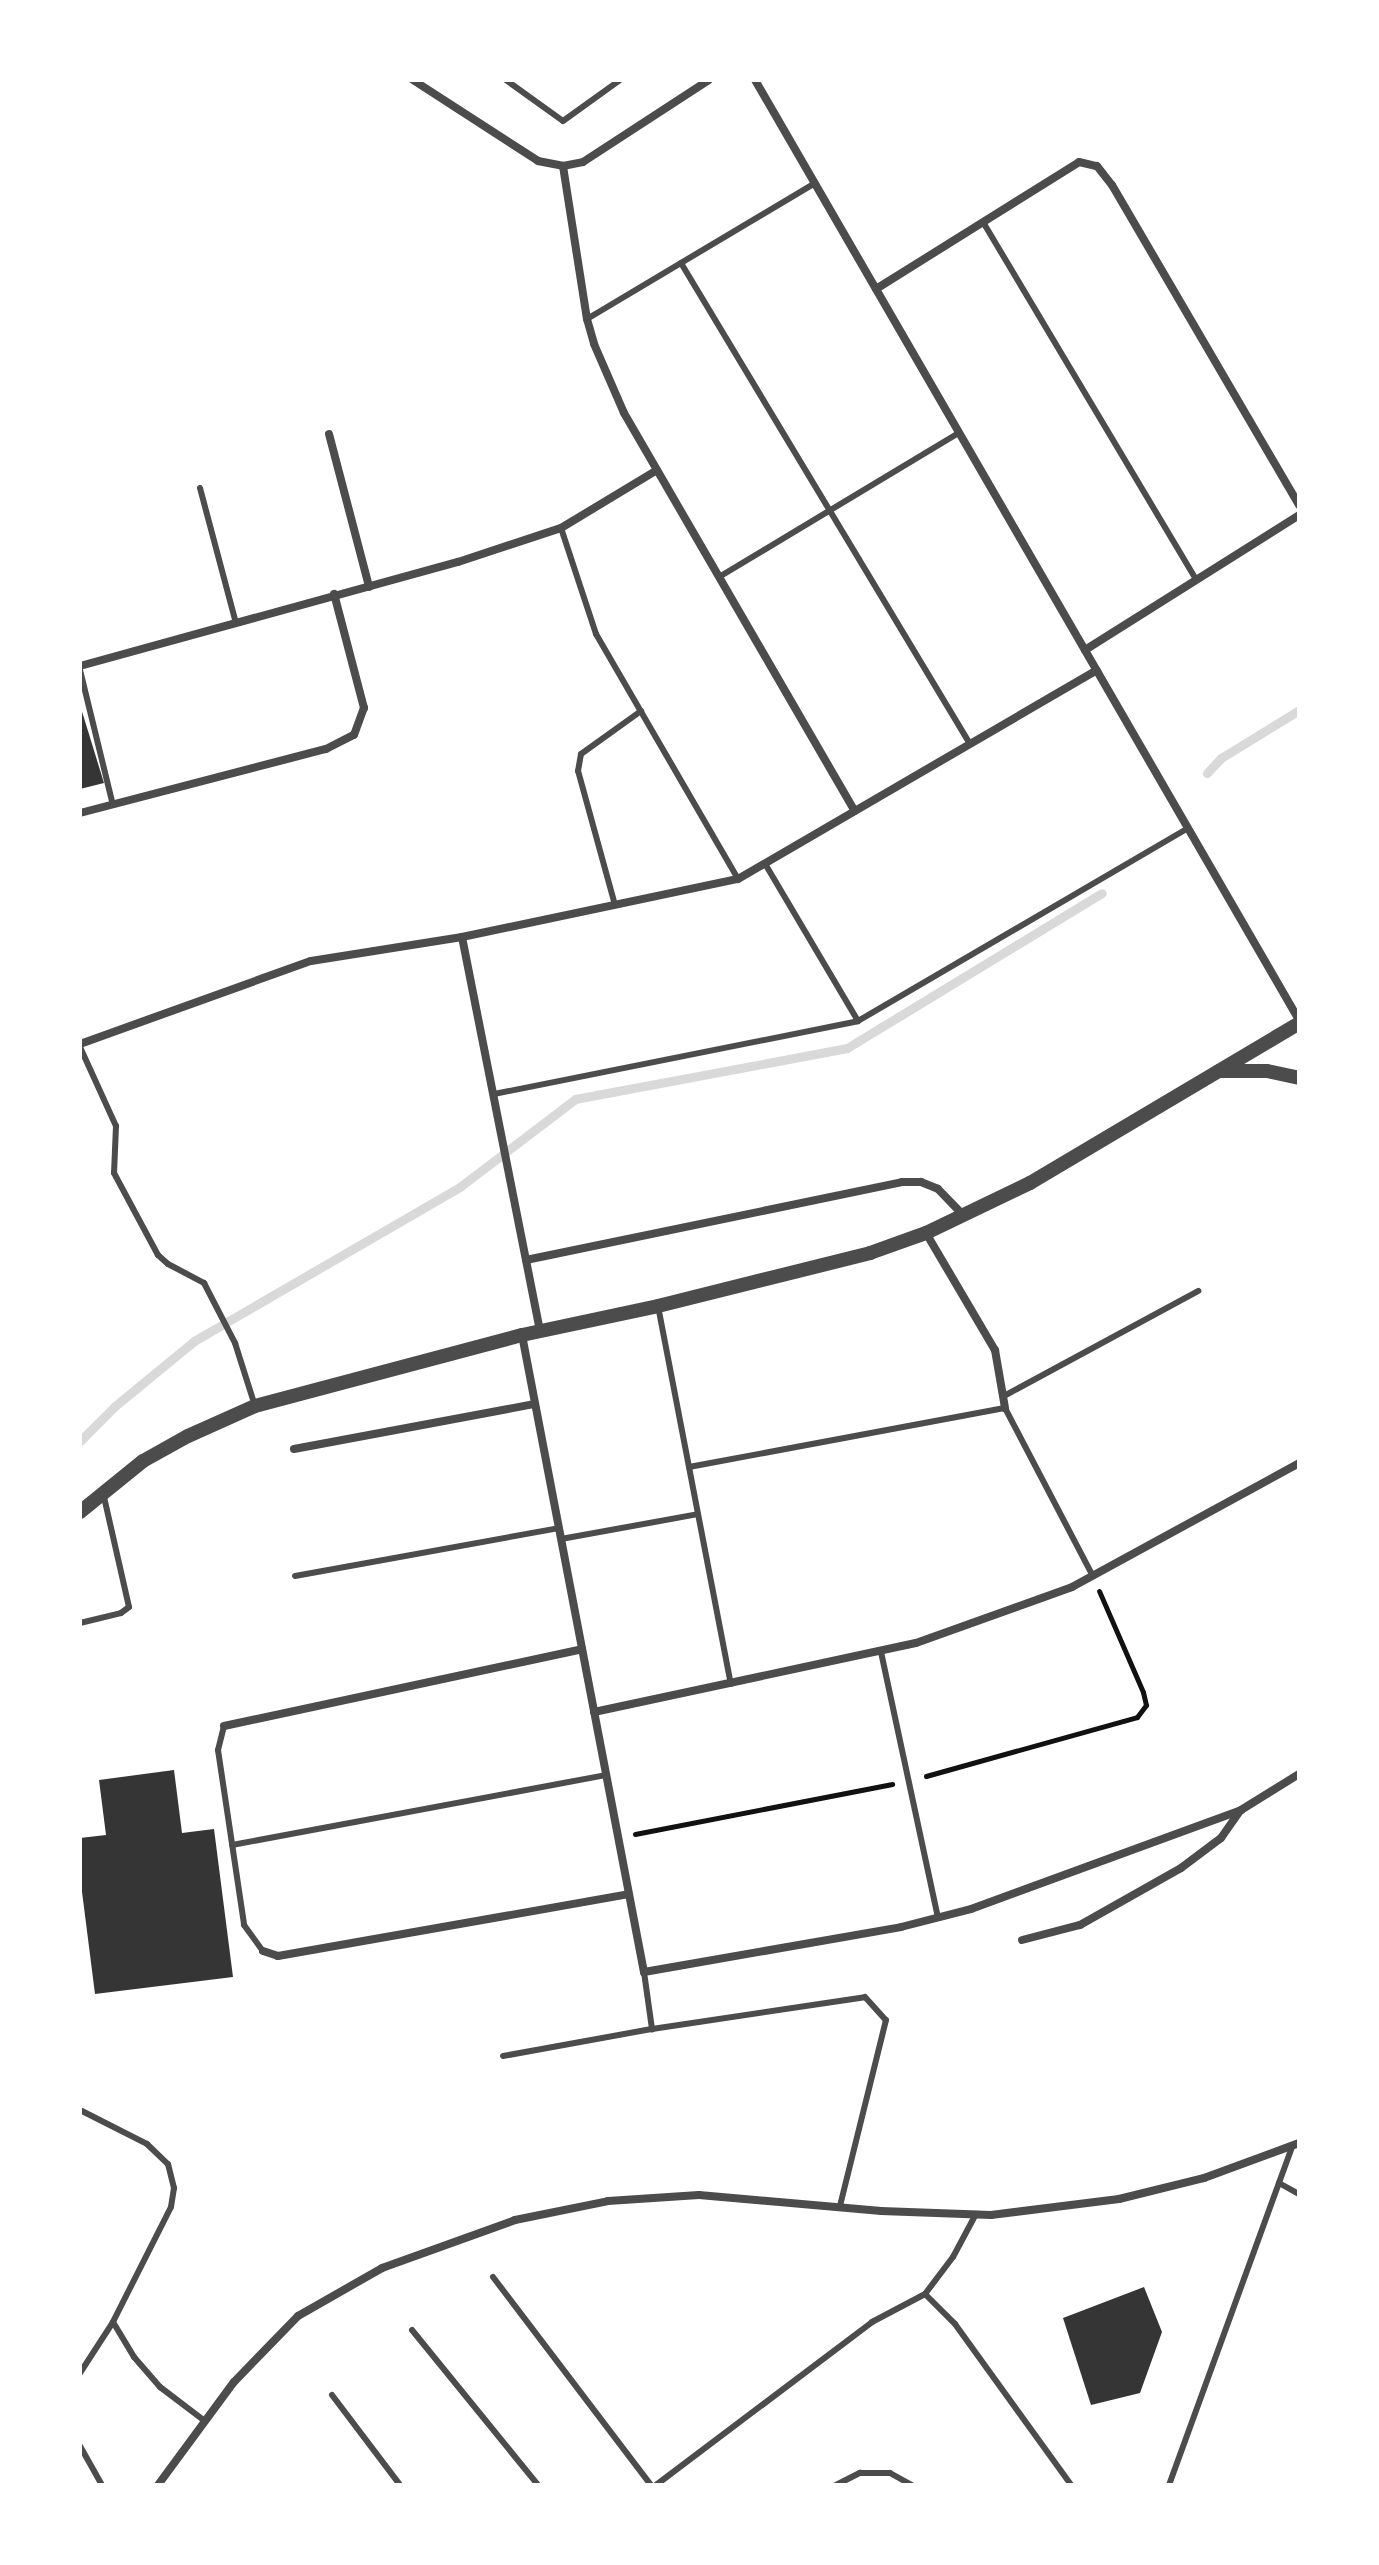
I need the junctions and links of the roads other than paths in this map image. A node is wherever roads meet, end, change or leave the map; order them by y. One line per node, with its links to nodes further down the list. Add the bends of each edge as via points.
1 (413, 80): 6 (street)
2 (506, 80): 3 (lane, via 563,121)
3 (620, 80)
4 (709, 80): 7 (street, via 583,162)
5 (755, 80): 8 (street)
6 (426, 83): 7 (street, via 538,161)
7 (563, 166): 12 (street)
8 (815, 183): 10 (lane); 11 (street)
9 (983, 222): 11 (street); 17 (street, via 1079,162 1097,166); 22 (lane)
10 (681, 263): 12 (lane); 18 (lane)
11 (876, 289): 13 (street)
12 (587, 319): 15 (street, via 624,413)
13 (959, 433): 18 (lane); 26 (street)
14 (329, 434): 23 (street)
15 (657, 470): 20 (street); 21 (street)
16 (200, 488): 25 (lane)
17 (1299, 505)
18 (829, 511): 21 (lane); 30 (lane)
19 (1299, 515): 22 (street)
20 (561, 528): 23 (street); 29 (lane, via 596,634)
21 (719, 577): 32 (street)
22 (1196, 580): 26 (street)
23 (369, 587): 24 (street)
24 (334, 594): 25 (street); 31 (street, via 364,708 354,735 326,749)
25 (236, 623): 27 (street)
26 (1085, 650): 28 (street)
27 (80, 668): 31 (lane)
28 (1097, 670): 30 (street); 34 (street)
29 (641, 711): 36 (lane); 37 (lane, via 581,754 578,771)
30 (970, 744): 32 (street)
31 (113, 805): 33 (street)
32 (855, 811): 35 (street)
33 (80, 813)
34 (1188, 828): 39 (lane); 40 (street)
35 (765, 864): 36 (street); 39 (lane)
36 (738, 879): 37 (street)
37 (615, 905): 38 (street)
38 (462, 937): 41 (street, via 311,961); 44 (street)
39 (858, 1021): 44 (lane)
40 (1299, 1021): 42 (street)
41 (80, 1046): 54 (lane, via 116,1126 114,1173 168,1264 204,1283 235,1343)
42 (1218, 1071): 43 (street, via 1267,1071); 45 (street)
43 (1299, 1078)
44 (494, 1094): 47 (street)
45 (964, 1217): 46 (street); 47 (street, via 938,1189 902,1182)
46 (926, 1233): 49 (street, via 870,1253); 52 (street, via 995,1350)
47 (526, 1260): 50 (street)
48 (1198, 1291): 52 (lane)
49 (658, 1306): 50 (street); 58 (lane)
50 (540, 1332): 51 (street)
51 (522, 1335): 53 (street); 54 (street)
52 (1004, 1396): 55 (street)
53 (535, 1404): 56 (street); 62 (street)
54 (255, 1406): 59 (street, via 165,1448)
55 (1005, 1408): 58 (lane); 65 (lane)
56 (294, 1449)
57 (1299, 1463): 65 (street)
58 (689, 1467): 61 (lane)
59 (103, 1493): 60 (street); 66 (lane, via 129,1607)
60 (80, 1512)
61 (698, 1514): 63 (lane); 69 (lane)
62 (559, 1528): 63 (street); 64 (lane)
63 (561, 1539): 67 (street)
64 (295, 1576)
65 (1093, 1576): 68 (street)
66 (80, 1623)
67 (582, 1649): 70 (street); 71 (street)
68 (881, 1652): 69 (street); 77 (lane)
69 (731, 1684): 70 (street)
70 (594, 1712): 73 (street)
71 (224, 1726): 75 (lane, via 218,1750)
72 (1299, 1774): 74 (street)
73 (606, 1775): 75 (lane); 76 (street)
74 (1241, 1810): 77 (street); 78 (street, via 1221,1838 1181,1868 1080,1925)
75 (232, 1845): 79 (lane, via 244,1925)
76 (629, 1894): 79 (street, via 278,1956); 80 (street)
77 (938, 1917): 80 (street)
78 (1022, 1940)
79 (263, 1951)
80 (644, 1972): 81 (lane)
81 (652, 2029): 82 (lane); 87 (lane, via 865,1997 886,2020)
82 (503, 2056)
83 (80, 2110): 91 (lane, via 147,2144 168,2164 174,2188 171,2207)
84 (1296, 2145): 85 (lane); 88 (street, via 1204,2178 1119,2199)
85 (1279, 2183): 86 (lane); 105 (lane)
86 (1299, 2194)
87 (840, 2206): 88 (street); 95 (street, via 699,2195 608,2201 515,2220 382,2268 298,2316 234,2382)
88 (976, 2214): 90 (lane)
89 (493, 2277): 101 (lane)
90 (925, 2294): 101 (lane, via 872,2322); 104 (lane, via 955,2324)
91 (113, 2322): 93 (lane); 95 (lane, via 160,2387)
92 (412, 2330): 100 (lane)
93 (80, 2373)
94 (332, 2395): 99 (lane)
95 (205, 2421): 98 (street)
96 (80, 2446): 97 (lane)
97 (102, 2485)
98 (158, 2485)
99 (400, 2485)
100 (538, 2485)
101 (653, 2485)
102 (836, 2485): 103 (lane, via 860,2473 890,2473)
103 (912, 2485)
104 (1071, 2485)
105 (1169, 2485)

